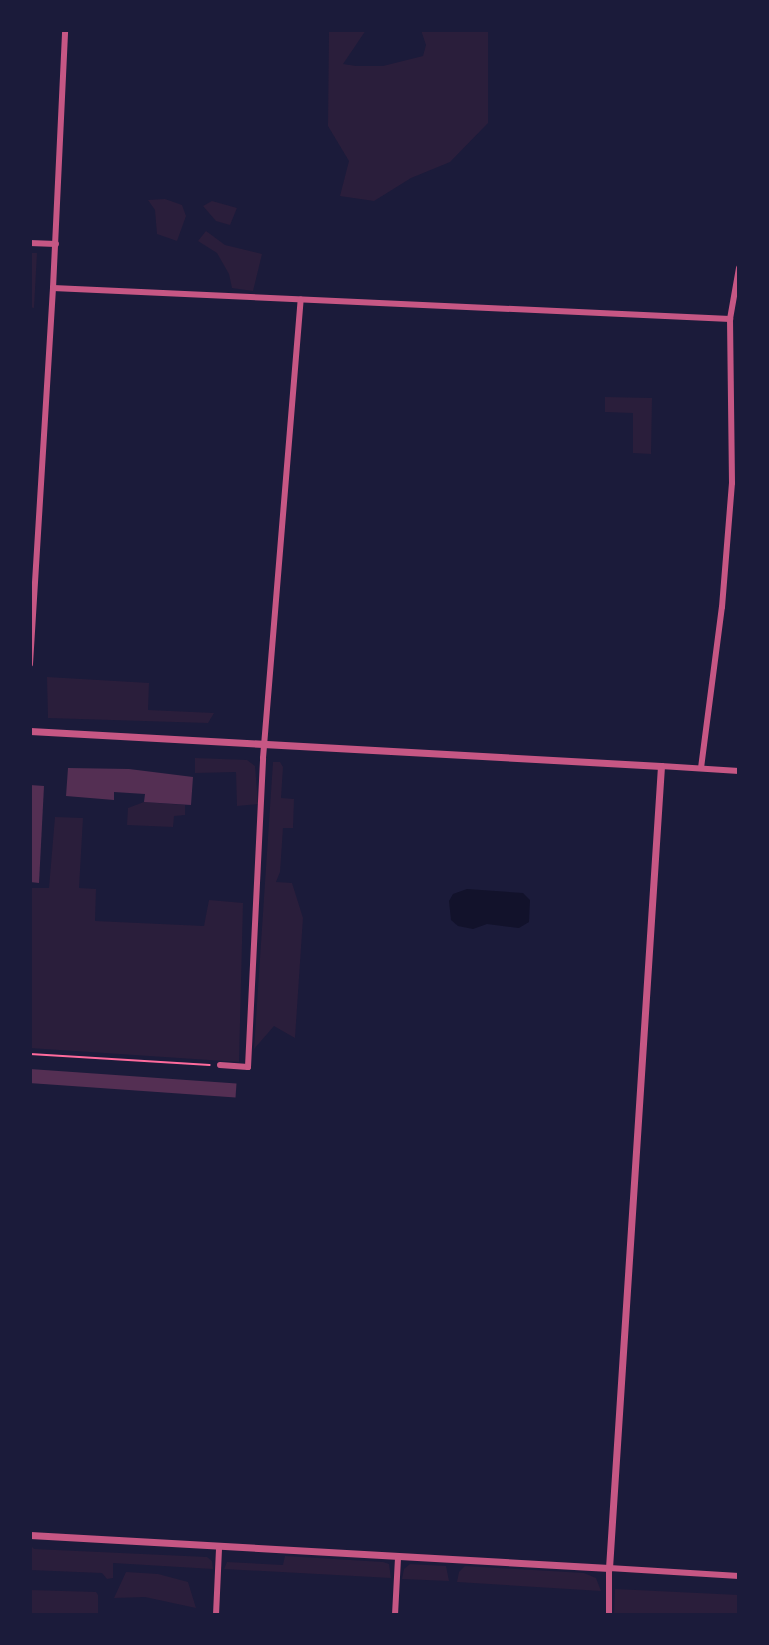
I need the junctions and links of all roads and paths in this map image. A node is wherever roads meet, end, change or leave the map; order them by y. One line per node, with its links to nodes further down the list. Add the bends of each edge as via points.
1 (65, 30): 3 (street)
2 (30, 243): 3 (street)
3 (55, 244): 5 (street)
4 (739, 268): 7 (street)
5 (53, 288): 6 (street); 8 (street)
6 (301, 300): 7 (street); 10 (street)
7 (730, 319): 12 (street, via 732,483)
8 (30, 664)
9 (30, 731): 10 (street)
10 (264, 744): 11 (street); 15 (street, via 248,1067)
11 (661, 766): 12 (street); 19 (street)
12 (701, 768): 13 (street)
13 (739, 771)
14 (30, 1054): 15 (path)
15 (220, 1065)
16 (30, 1535): 17 (street)
17 (219, 1548): 18 (street); 21 (street)
18 (398, 1557): 19 (street); 22 (street)
19 (609, 1568): 20 (street); 23 (street)
20 (739, 1576)
21 (216, 1615)
22 (395, 1615)
23 (609, 1615)

